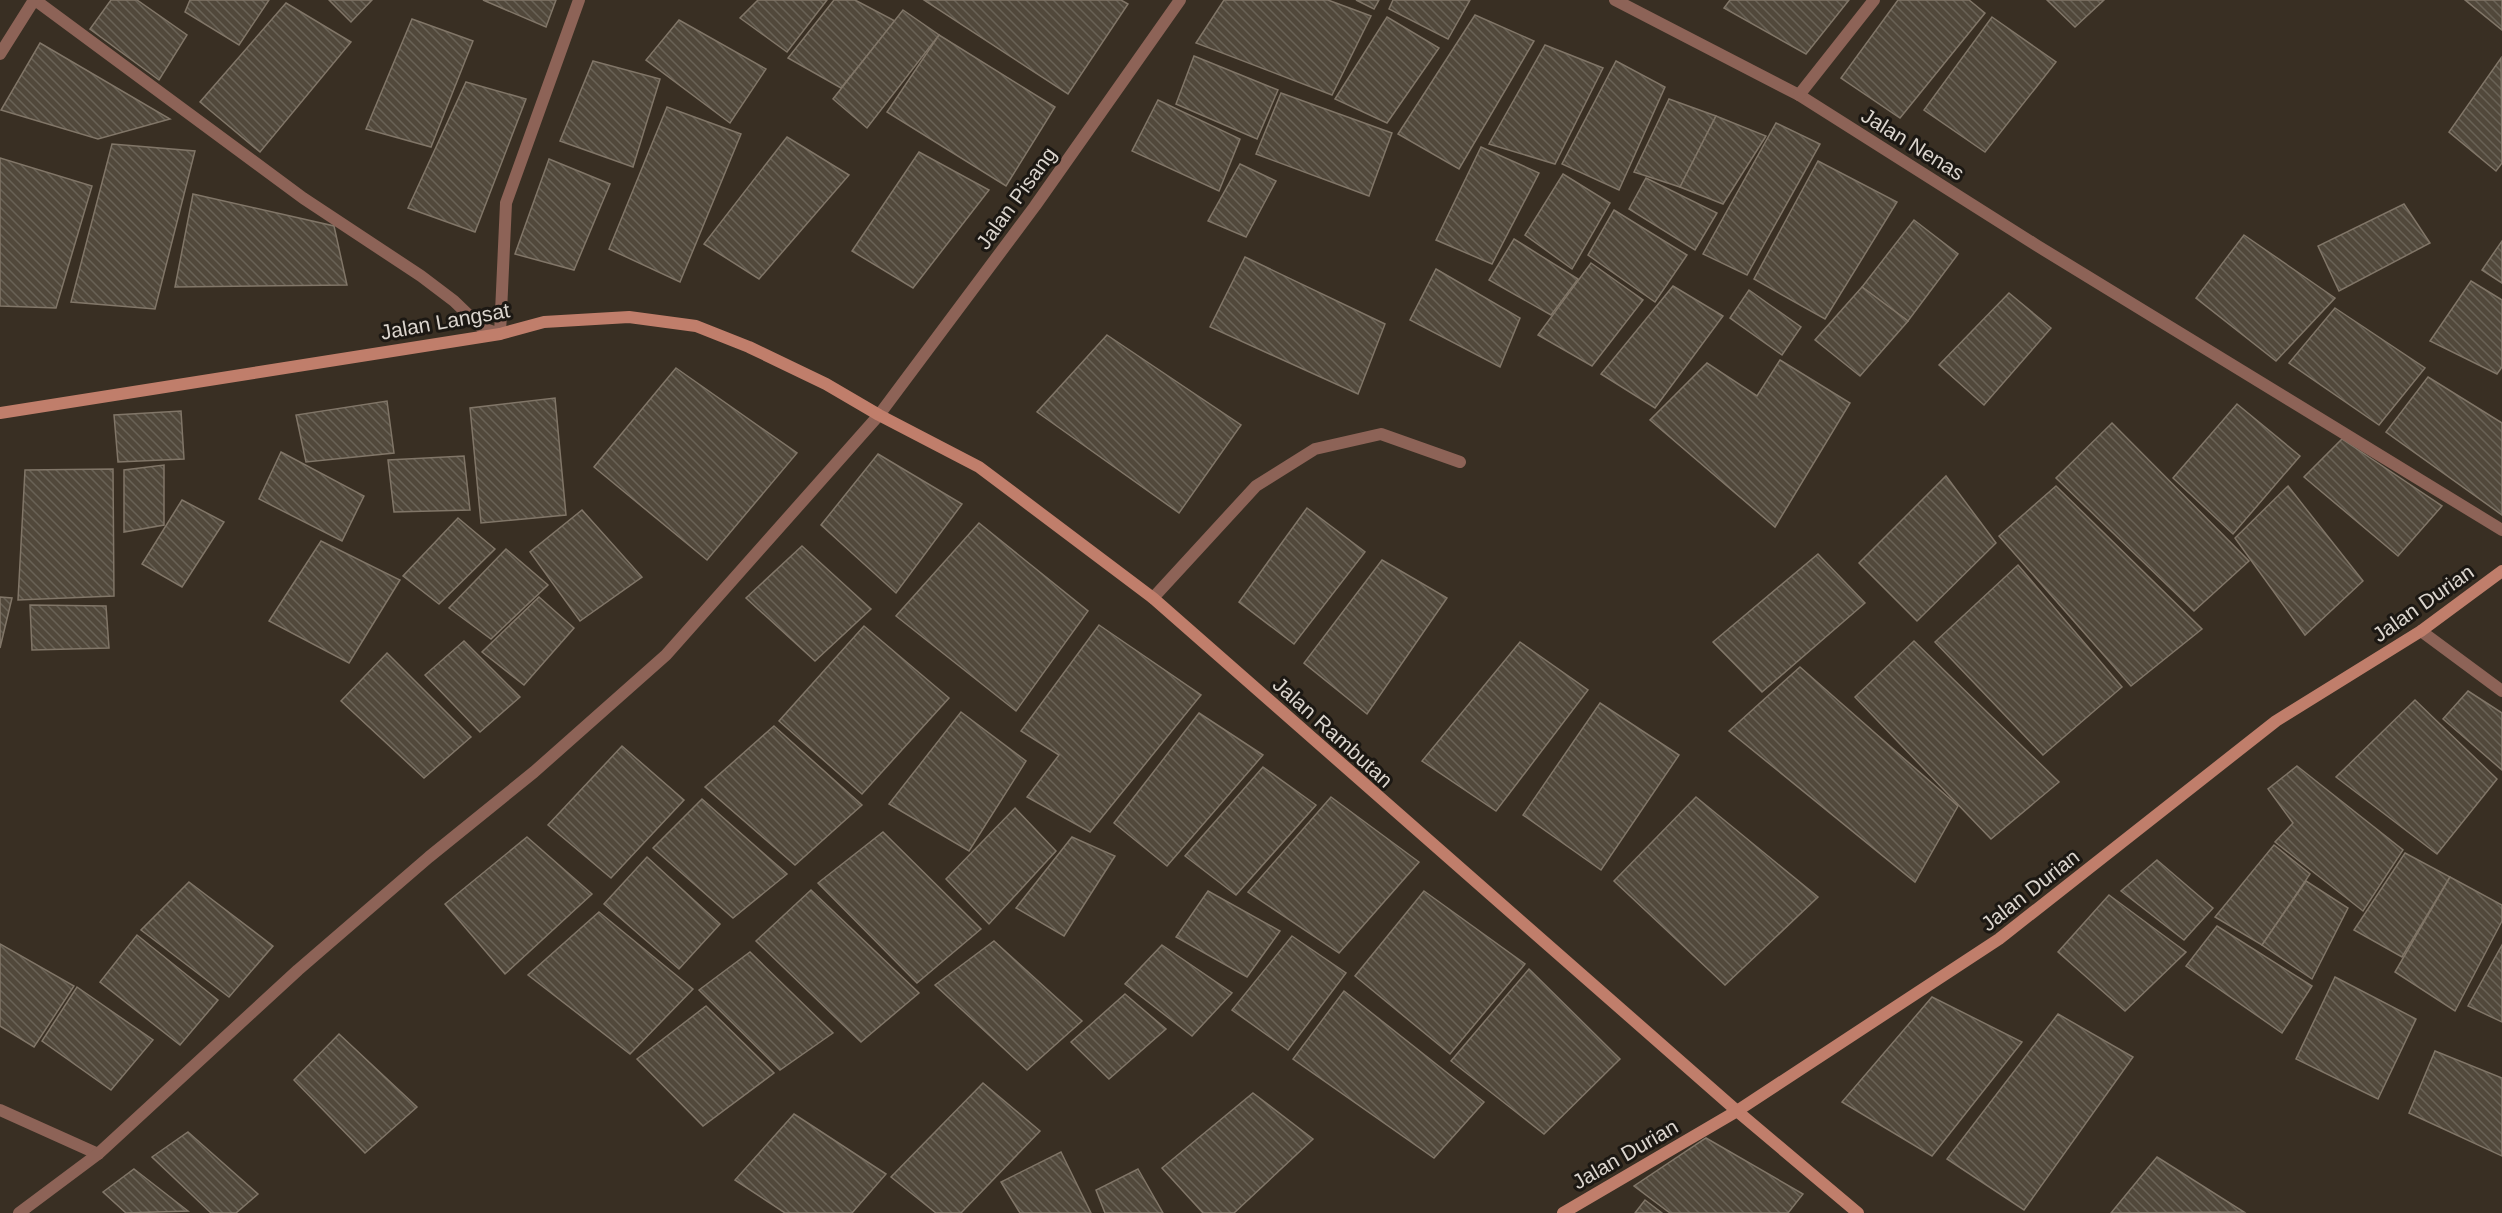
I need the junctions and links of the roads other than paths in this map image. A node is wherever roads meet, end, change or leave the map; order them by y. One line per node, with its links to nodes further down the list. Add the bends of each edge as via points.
1 (35, 0): 6 (street); 8 (street, via 303,198 421,276 482,328)
2 (579, 0): 8 (street, via 506,203)
3 (1180, 0): 10 (street, Jalan Pisang, via 1035,206)
4 (1615, 0): 7 (street, Jalan Nenas)
5 (1875, 0): 7 (street)
6 (0, 54)
7 (1799, 95): 12 (street, Jalan Nenas)
8 (500, 334): 9 (street, Jalan Langsat); 10 (street, Jalan Langsat, via 544,322 629,317 696,326 749,346)
9 (0, 413)
10 (879, 415): 14 (street, Jalan Rambutan, via 979,467); 19 (street, Jalan Pisang, via 666,655 534,772 298,970)
11 (1460, 462): 14 (street, via 1381,434 1315,449 1256,486)
12 (2502, 530)
13 (2502, 572): 15 (street, Jalan Durian)
14 (1153, 598): 18 (street, Jalan Rambutan)
15 (2421, 631): 16 (street); 18 (street, Jalan Durian, via 2276,722 1999,939)
16 (2502, 691)
17 (0, 1110): 19 (street)
18 (1737, 1111): 21 (street, Jalan Durian); 22 (street, Jalan Rambutan)
19 (98, 1154): 20 (street, Jalan Pisang)
20 (19, 1213)
21 (1563, 1213)
22 (1858, 1213)

